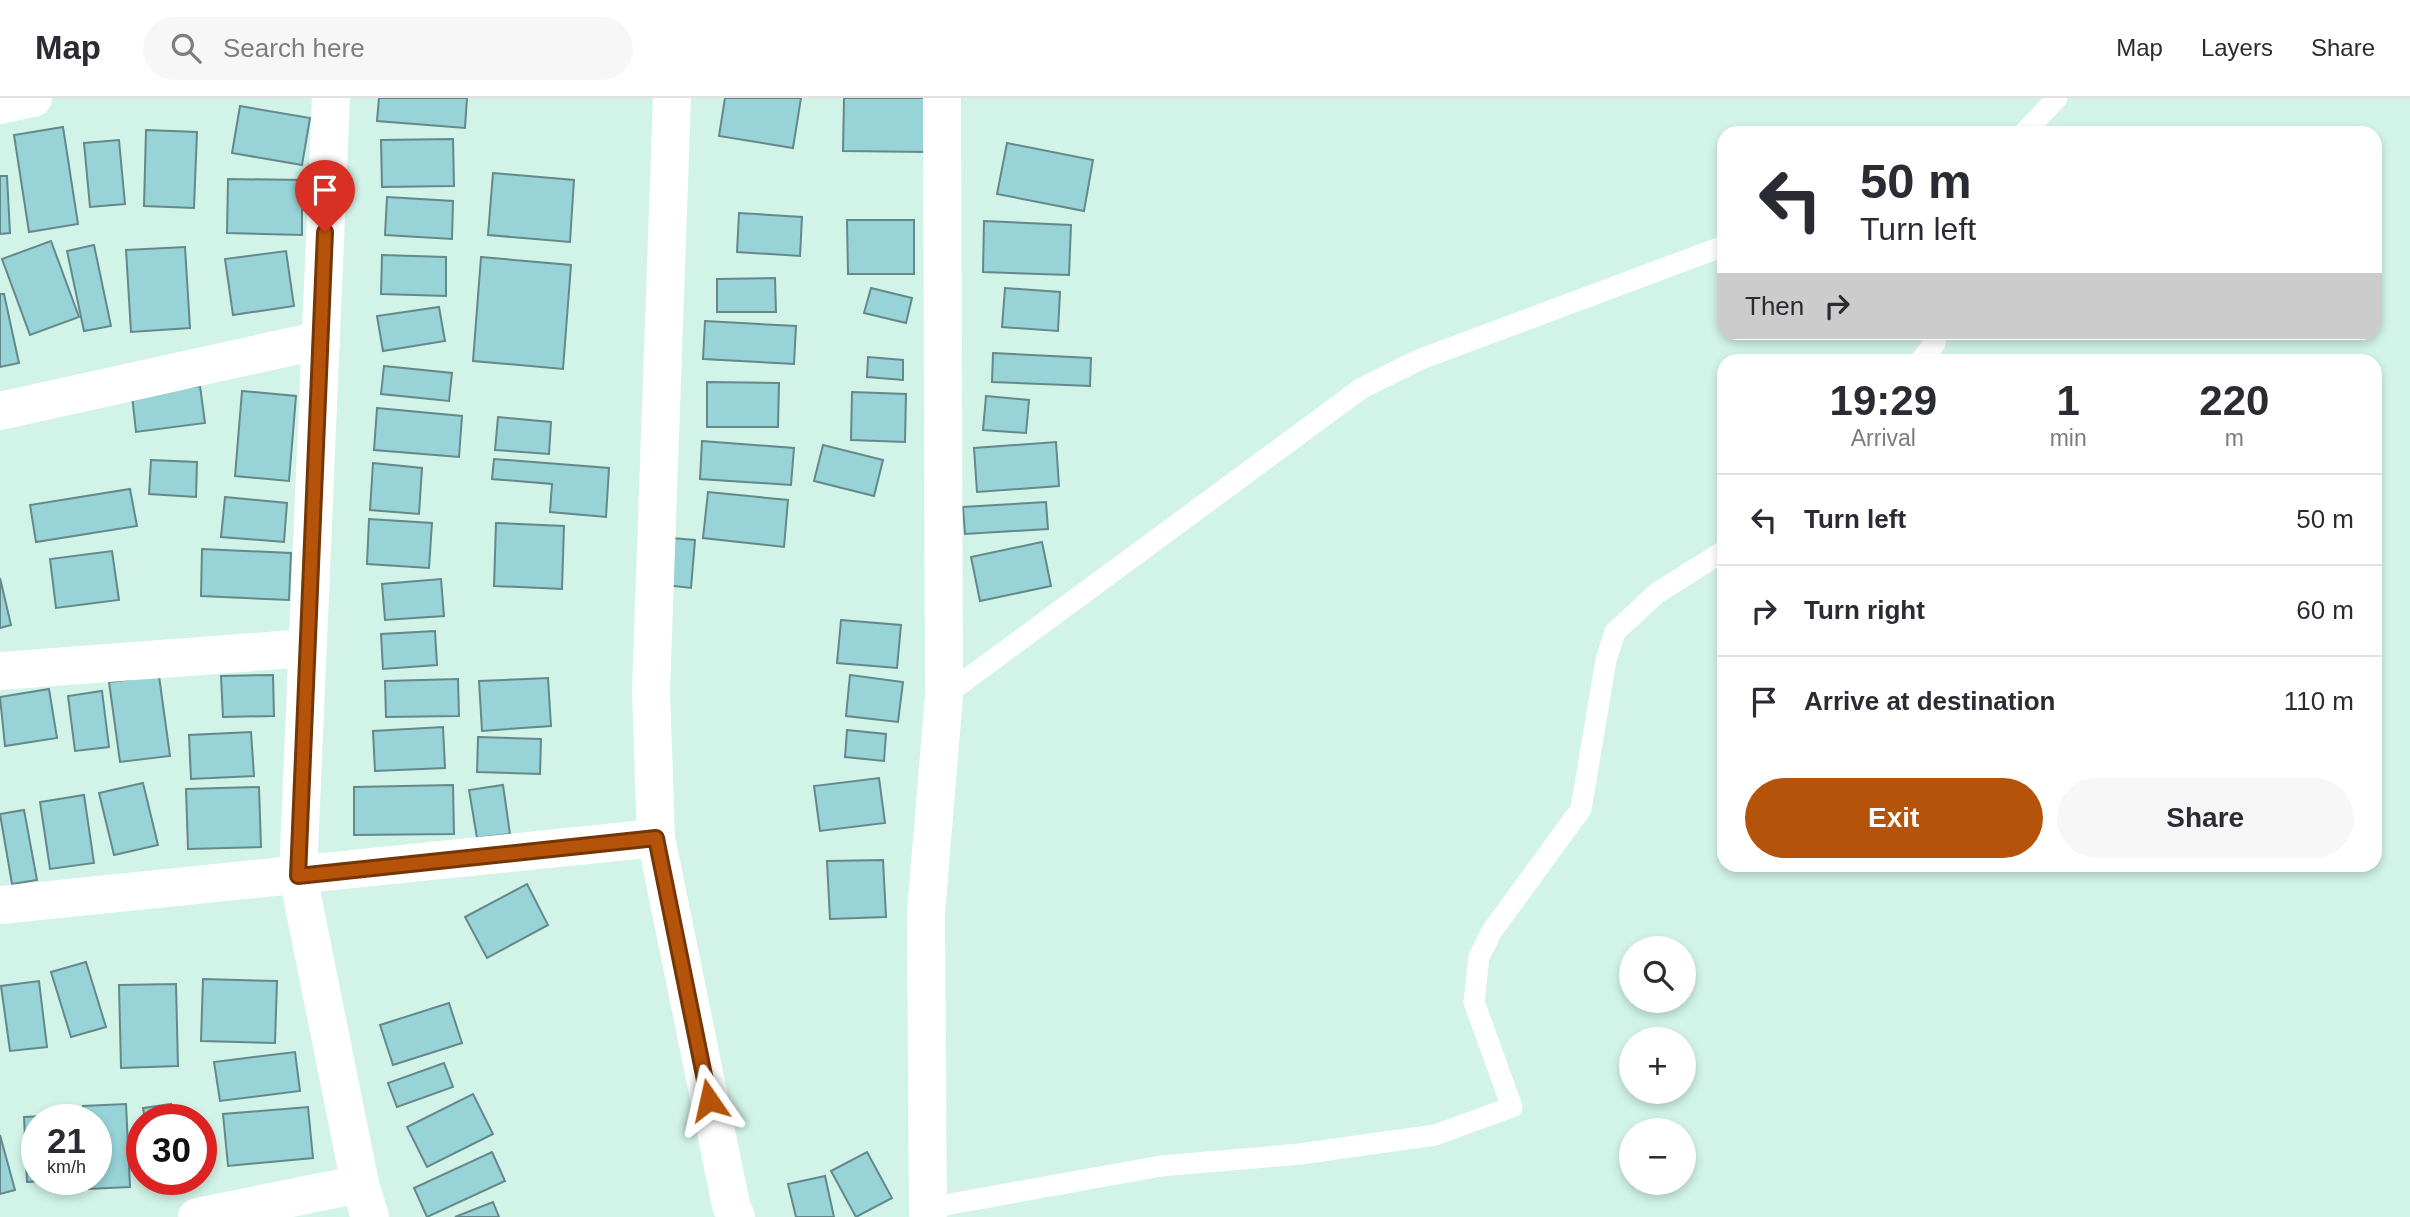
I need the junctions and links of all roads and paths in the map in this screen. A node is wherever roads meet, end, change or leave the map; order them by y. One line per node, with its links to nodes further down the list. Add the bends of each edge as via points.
1 (33, 98): 6 (street)
2 (331, 98): 9 (street)
3 (672, 98): 15 (street, via 651,690)
4 (942, 98): 14 (street)
5 (2057, 98): 7 (lane)
6 (0, 105)
7 (2031, 126)
8 (1717, 249): 14 (lane, via 1421,359 1362,388)
9 (320, 340): 10 (street); 12 (street)
10 (0, 411)
11 (1717, 555): 19 (lane, via 1657,593 1615,632 1606,660 1581,808 1492,931 1479,957 1474,1002 1512,1107 1435,1135 1300,1154 1161,1166)
12 (307, 648): 13 (street); 16 (street)
13 (0, 671)
14 (944, 696): 19 (street, via 926,913)
15 (656, 838): 16 (street); 21 (street)
16 (298, 876): 17 (street); 18 (street)
17 (0, 905)
18 (365, 1200): 20 (street)
19 (920, 1214)
20 (197, 1217)
21 (736, 1217)

